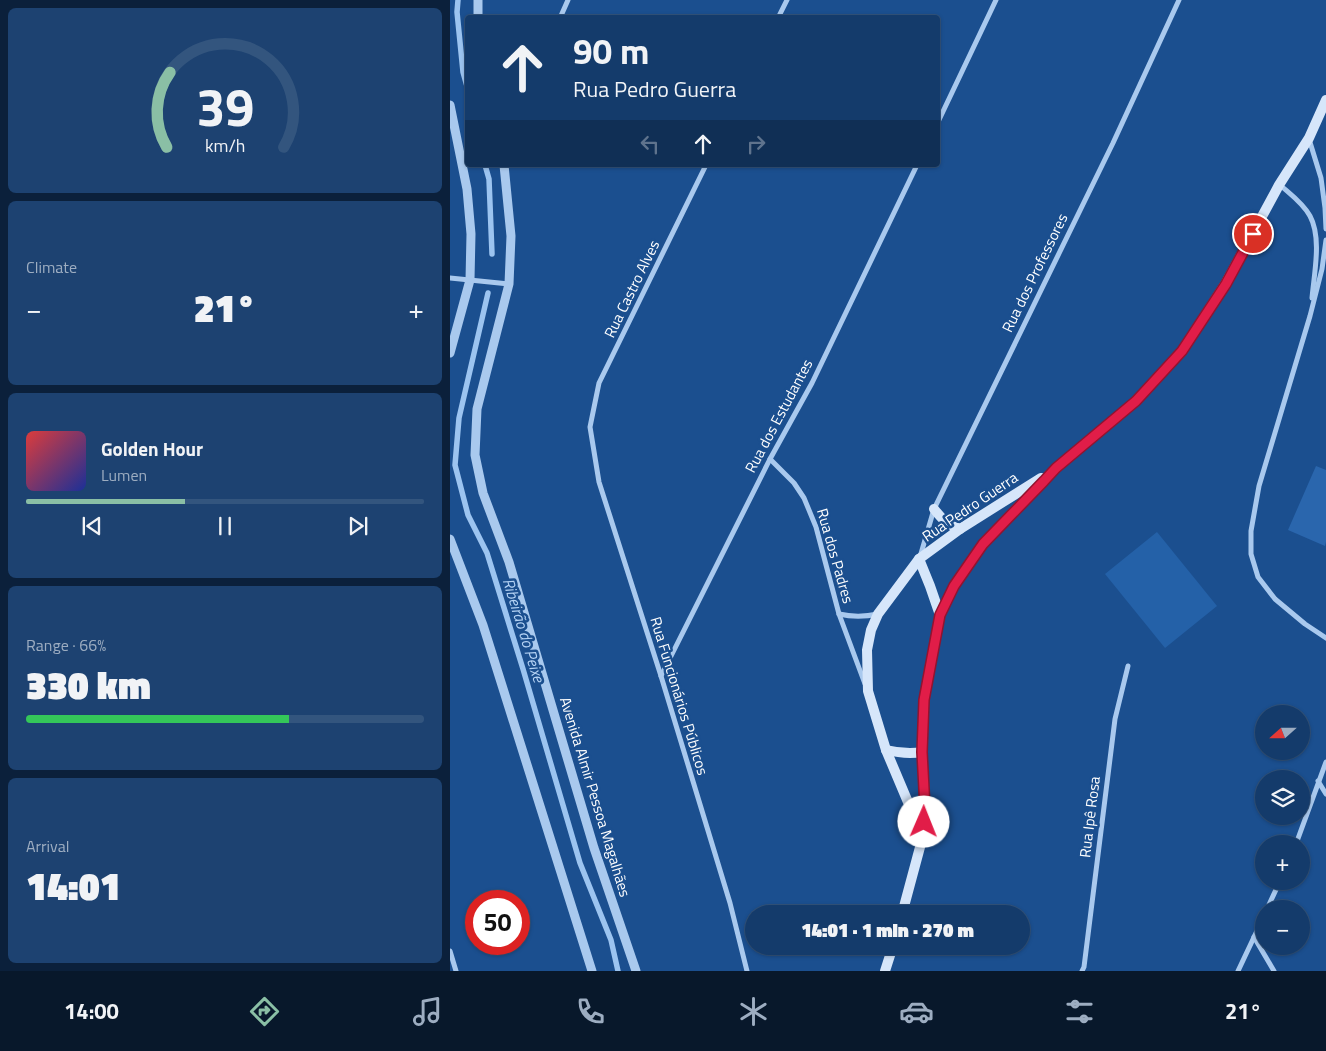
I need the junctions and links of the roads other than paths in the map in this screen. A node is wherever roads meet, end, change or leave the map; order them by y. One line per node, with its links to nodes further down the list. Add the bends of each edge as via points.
1 (478, 0): 6 (street)
2 (568, 0): 7 (street)
3 (787, 0): 8 (street)
4 (996, 0): 11 (street)
5 (1178, 0): 28 (street, Rua dos Professores, via 1113,143)
6 (478, 15)
7 (561, 15)
8 (780, 15)
9 (1326, 100): 13 (main road)
10 (450, 105): 12 (street)
11 (940, 118)
12 (453, 137): 21 (street, via 467,189 471,234)
13 (1309, 138): 17 (main road); 18 (street, via 1321,178)
14 (504, 167): 22 (street, Avenida Almir Pessoa Magalhães, via 511,236)
15 (705, 167): 25 (street, Rua Castro Alves, via 600,383)
16 (916, 167): 26 (street, Rua dos Estudantes, via 812,383)
17 (1279, 184): 23 (street, via 1310,216 1315,230); 27 (main road, via 1226,284 1182,351 1136,401)
18 (1326, 229)
19 (1326, 240): 23 (street)
20 (450, 278): 21 (street)
21 (470, 280): 22 (street); 24 (street)
22 (509, 284): 53 (street, Avenida Almir Pessoa Magalhães, via 477,409 475,455 483,493 509,562 594,848)
23 (1310, 316): 35 (street, via 1259,486 1251,531 1251,554 1258,577 1275,599)
24 (450, 353)
25 (590, 427): 37 (street, Rua Funcionários Públicos, via 599,482)
26 (770, 460): 32 (street, Rua dos Padres, via 794,483 804,498 816,527); 37 (street, Rua dos Estudantes)
27 (1056, 468): 29 (main road, Rua Pedro Guerra); 34 (main road, Rua Pedro Guerra, via 983,544 954,586)
28 (934, 509): 29 (main road, via 944,522); 31 (street, Rua dos Professores)
29 (960, 528): 31 (main road, Rua Pedro Guerra)
30 (450, 538): 52 (street, via 483,625)
31 (919, 559): 33 (main road, Rua Pedro Guerra); 34 (main road)
32 (839, 614): 33 (street, Rua dos Padres, via 866,617); 38 (street, Rua dos Padres)
33 (878, 614): 38 (main road, Rua Pedro Guerra, via 867,650)
34 (940, 615): 40 (main road, via 924,700)
35 (1326, 638)
36 (1128, 666): 50 (street, Rua Ipê Rosa, via 1115,719)
37 (661, 676): 54 (street, Rua Funcionários Públicos, via 730,903)
38 (868, 692): 39 (main road, Rua Pedro Guerra)
39 (886, 750): 40 (main road, via 910,754); 45 (main road, Rua Pedro Guerra)
40 (922, 752): 45 (main road)
41 (1326, 762): 42 (street)
42 (1318, 782): 43 (street); 44 (street)
43 (1326, 794)
44 (1299, 835)
45 (923, 836): 46 (main road)
46 (904, 905)
47 (1254, 937): 56 (street); 57 (street)
48 (450, 951): 51 (street)
49 (890, 955): 55 (main road)
50 (1084, 970)
51 (456, 971)
52 (592, 971)
53 (636, 971)
54 (747, 971)
55 (885, 971)
56 (1238, 971)
57 (1274, 971)

